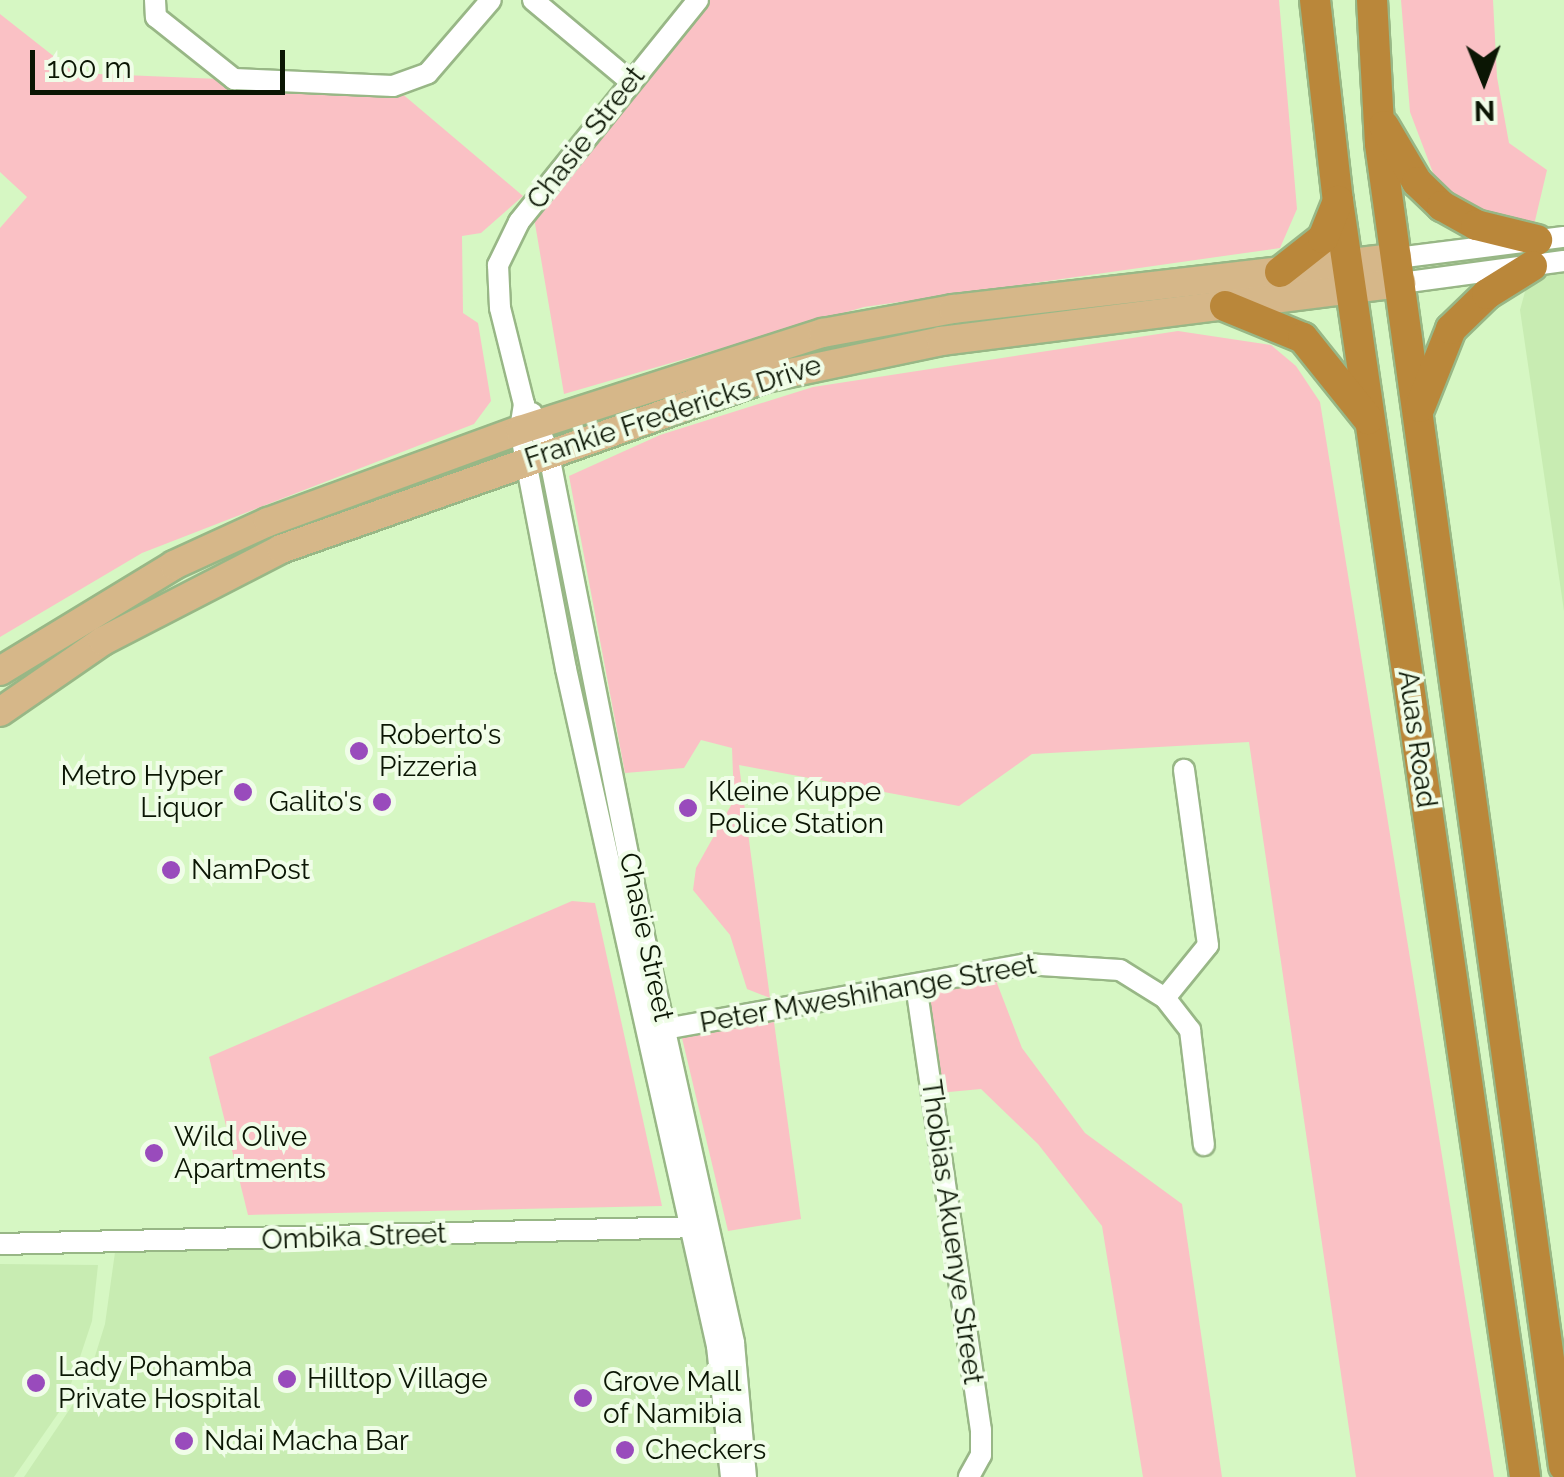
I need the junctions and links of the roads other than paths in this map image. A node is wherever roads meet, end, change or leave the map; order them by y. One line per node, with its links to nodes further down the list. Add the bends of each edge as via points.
1 (155, 0): 2 (street, via 156,17 234,79 393,86 428,73)
2 (491, 0)
3 (533, 0): 7 (street)
4 (698, 0): 7 (street, Chasie Street)
5 (1315, 0): 9 (highway, Auas Road)
6 (1372, 0): 8 (highway, Auas Road)
7 (630, 82): 18 (street, Chasie Street, via 519,222 498,265 500,308)
8 (1378, 115): 10 (highway, via 1408,169 1442,206 1476,226); 12 (highway, Auas Road)
9 (1338, 201): 13 (highway, via 1323,238); 14 (highway, Auas Road)
10 (1544, 248): 11 (street); 12 (street); 16 (highway, via 1451,330)
11 (1564, 261)
12 (1399, 270): 14 (main road, Frankie Fredericks Drive); 16 (highway, Auas Road)
13 (1280, 272): 14 (main road, Frankie Fredericks Drive); 18 (main road, Frankie Fredericks Drive, via 952,310 823,333)
14 (1351, 277): 15 (main road, Frankie Fredericks Drive); 17 (highway, Auas Road)
15 (1226, 306): 17 (highway, via 1303,338); 18 (main road, Frankie Fredericks Drive, via 829,361)
16 (1418, 412): 28 (highway, Auas Road)
17 (1373, 425): 32 (highway, Auas Road)
18 (532, 433): 19 (main road, Frankie Fredericks Drive, via 268,522 174,565); 20 (main road, Frankie Fredericks Drive, via 184,594); 24 (street, Chasie Street)
19 (0, 671)
20 (0, 712)
21 (1184, 770): 23 (street, via 1208,945)
22 (916, 985): 23 (street, Peter Mweshihange Street, via 1025,964 1081,963 1120,970); 24 (street, Peter Mweshihange Street); 31 (street, Thobias Akuenye Street, via 981,1430 981,1455)
23 (1164, 998): 25 (street, Peter Mweshihange Street, via 1190,1030)
24 (656, 1030): 26 (street, Chasie Street)
25 (1204, 1145)
26 (700, 1228): 27 (street, Ombika Street); 29 (street, Chasie Street); 30 (street, Chasie Street, via 734,1343)
27 (0, 1244)
28 (1564, 1466)
29 (731, 1477)
30 (746, 1477)
31 (969, 1477)
32 (1525, 1477)

